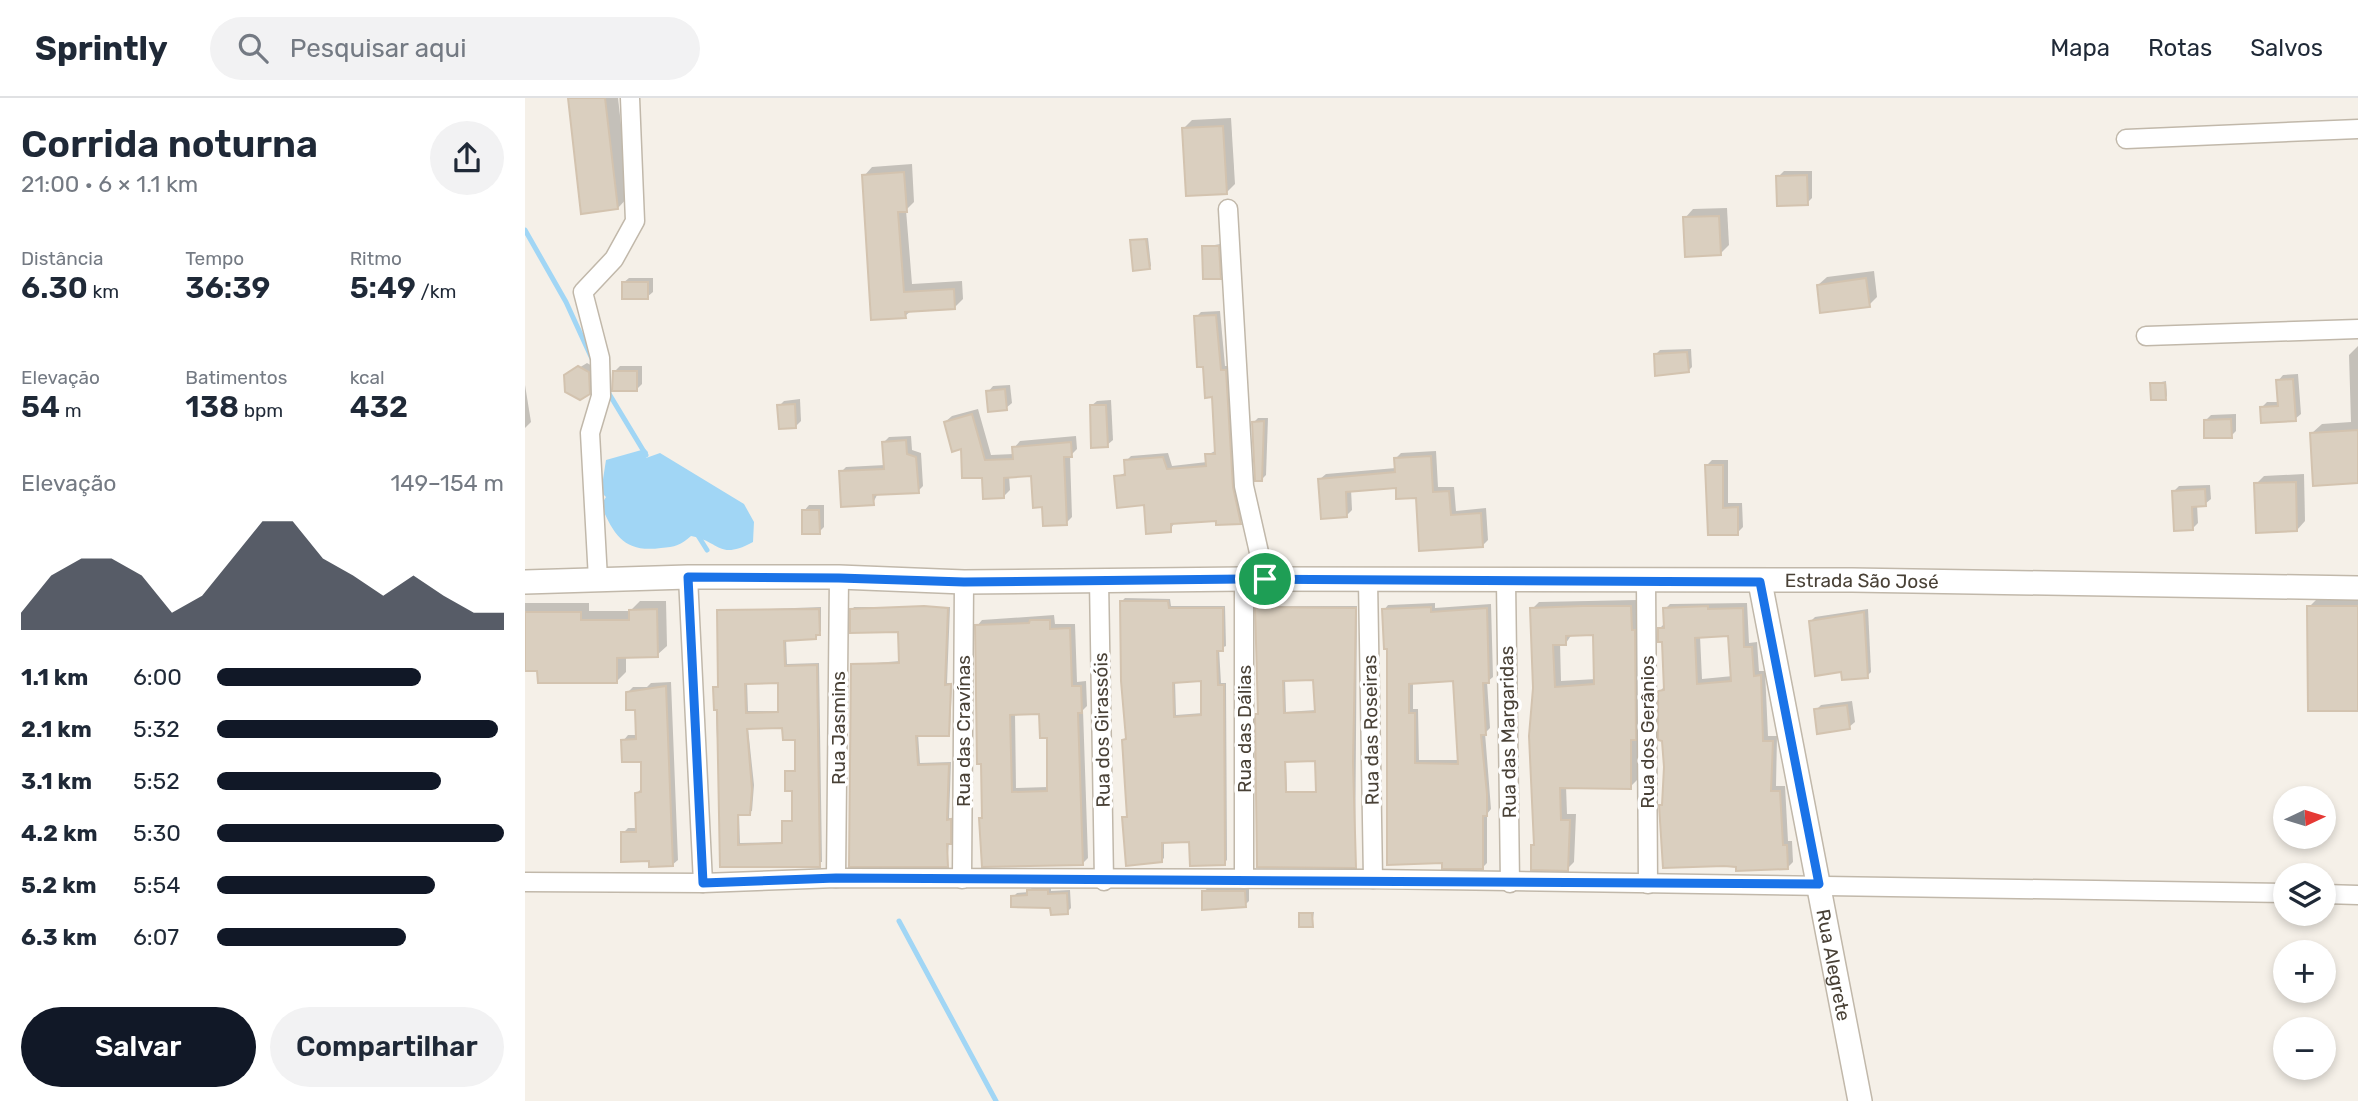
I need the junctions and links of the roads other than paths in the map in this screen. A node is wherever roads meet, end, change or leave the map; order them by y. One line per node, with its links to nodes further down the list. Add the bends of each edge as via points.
1 (630, 98): 9 (street, via 635,221 614,259 583,292 600,358 601,396 590,433)
2 (2358, 129): 3 (street)
3 (2126, 139)
4 (1228, 209): 10 (street, Rua das Dálias)
5 (2358, 329): 6 (street)
6 (2146, 336)
7 (688, 577): 8 (street, Estrada São José); 9 (street, Estrada São José); 25 (street)
8 (839, 578): 16 (street, Estrada São José); 19 (street, Rua Jasmins)
9 (598, 579): 15 (street, Estrada São José)
10 (1254, 579): 11 (street, Estrada São José); 12 (street, Estrada São José); 21 (street, Rua das Dálias)
11 (1100, 580): 16 (street, Estrada São José); 24 (street, Rua dos Girassóis)
12 (1369, 580): 13 (street, Estrada São José); 22 (street, Rua das Roseiras)
13 (1506, 581): 14 (street, Estrada São José); 26 (street, Rua das Margaridas)
14 (1646, 581): 17 (street, Estrada São José); 27 (street, Rua dos Gerânios)
15 (525, 582)
16 (964, 582): 20 (street, Rua das Cravínas)
17 (1760, 582): 18 (street, Estrada São José); 28 (street, Rua Alegrete)
18 (2358, 588)
19 (836, 878): 20 (street); 25 (street)
20 (962, 879): 24 (street)
21 (1244, 879): 22 (street); 24 (street)
22 (1373, 879): 26 (street)
23 (525, 881): 25 (street)
24 (1104, 881)
25 (703, 883)
26 (1510, 883): 27 (street)
27 (1648, 884): 28 (street)
28 (1819, 884): 29 (street); 32 (street, Rua Alegrete)
29 (2273, 893)
30 (2336, 894): 31 (street)
31 (2358, 895)
32 (1860, 1101)

